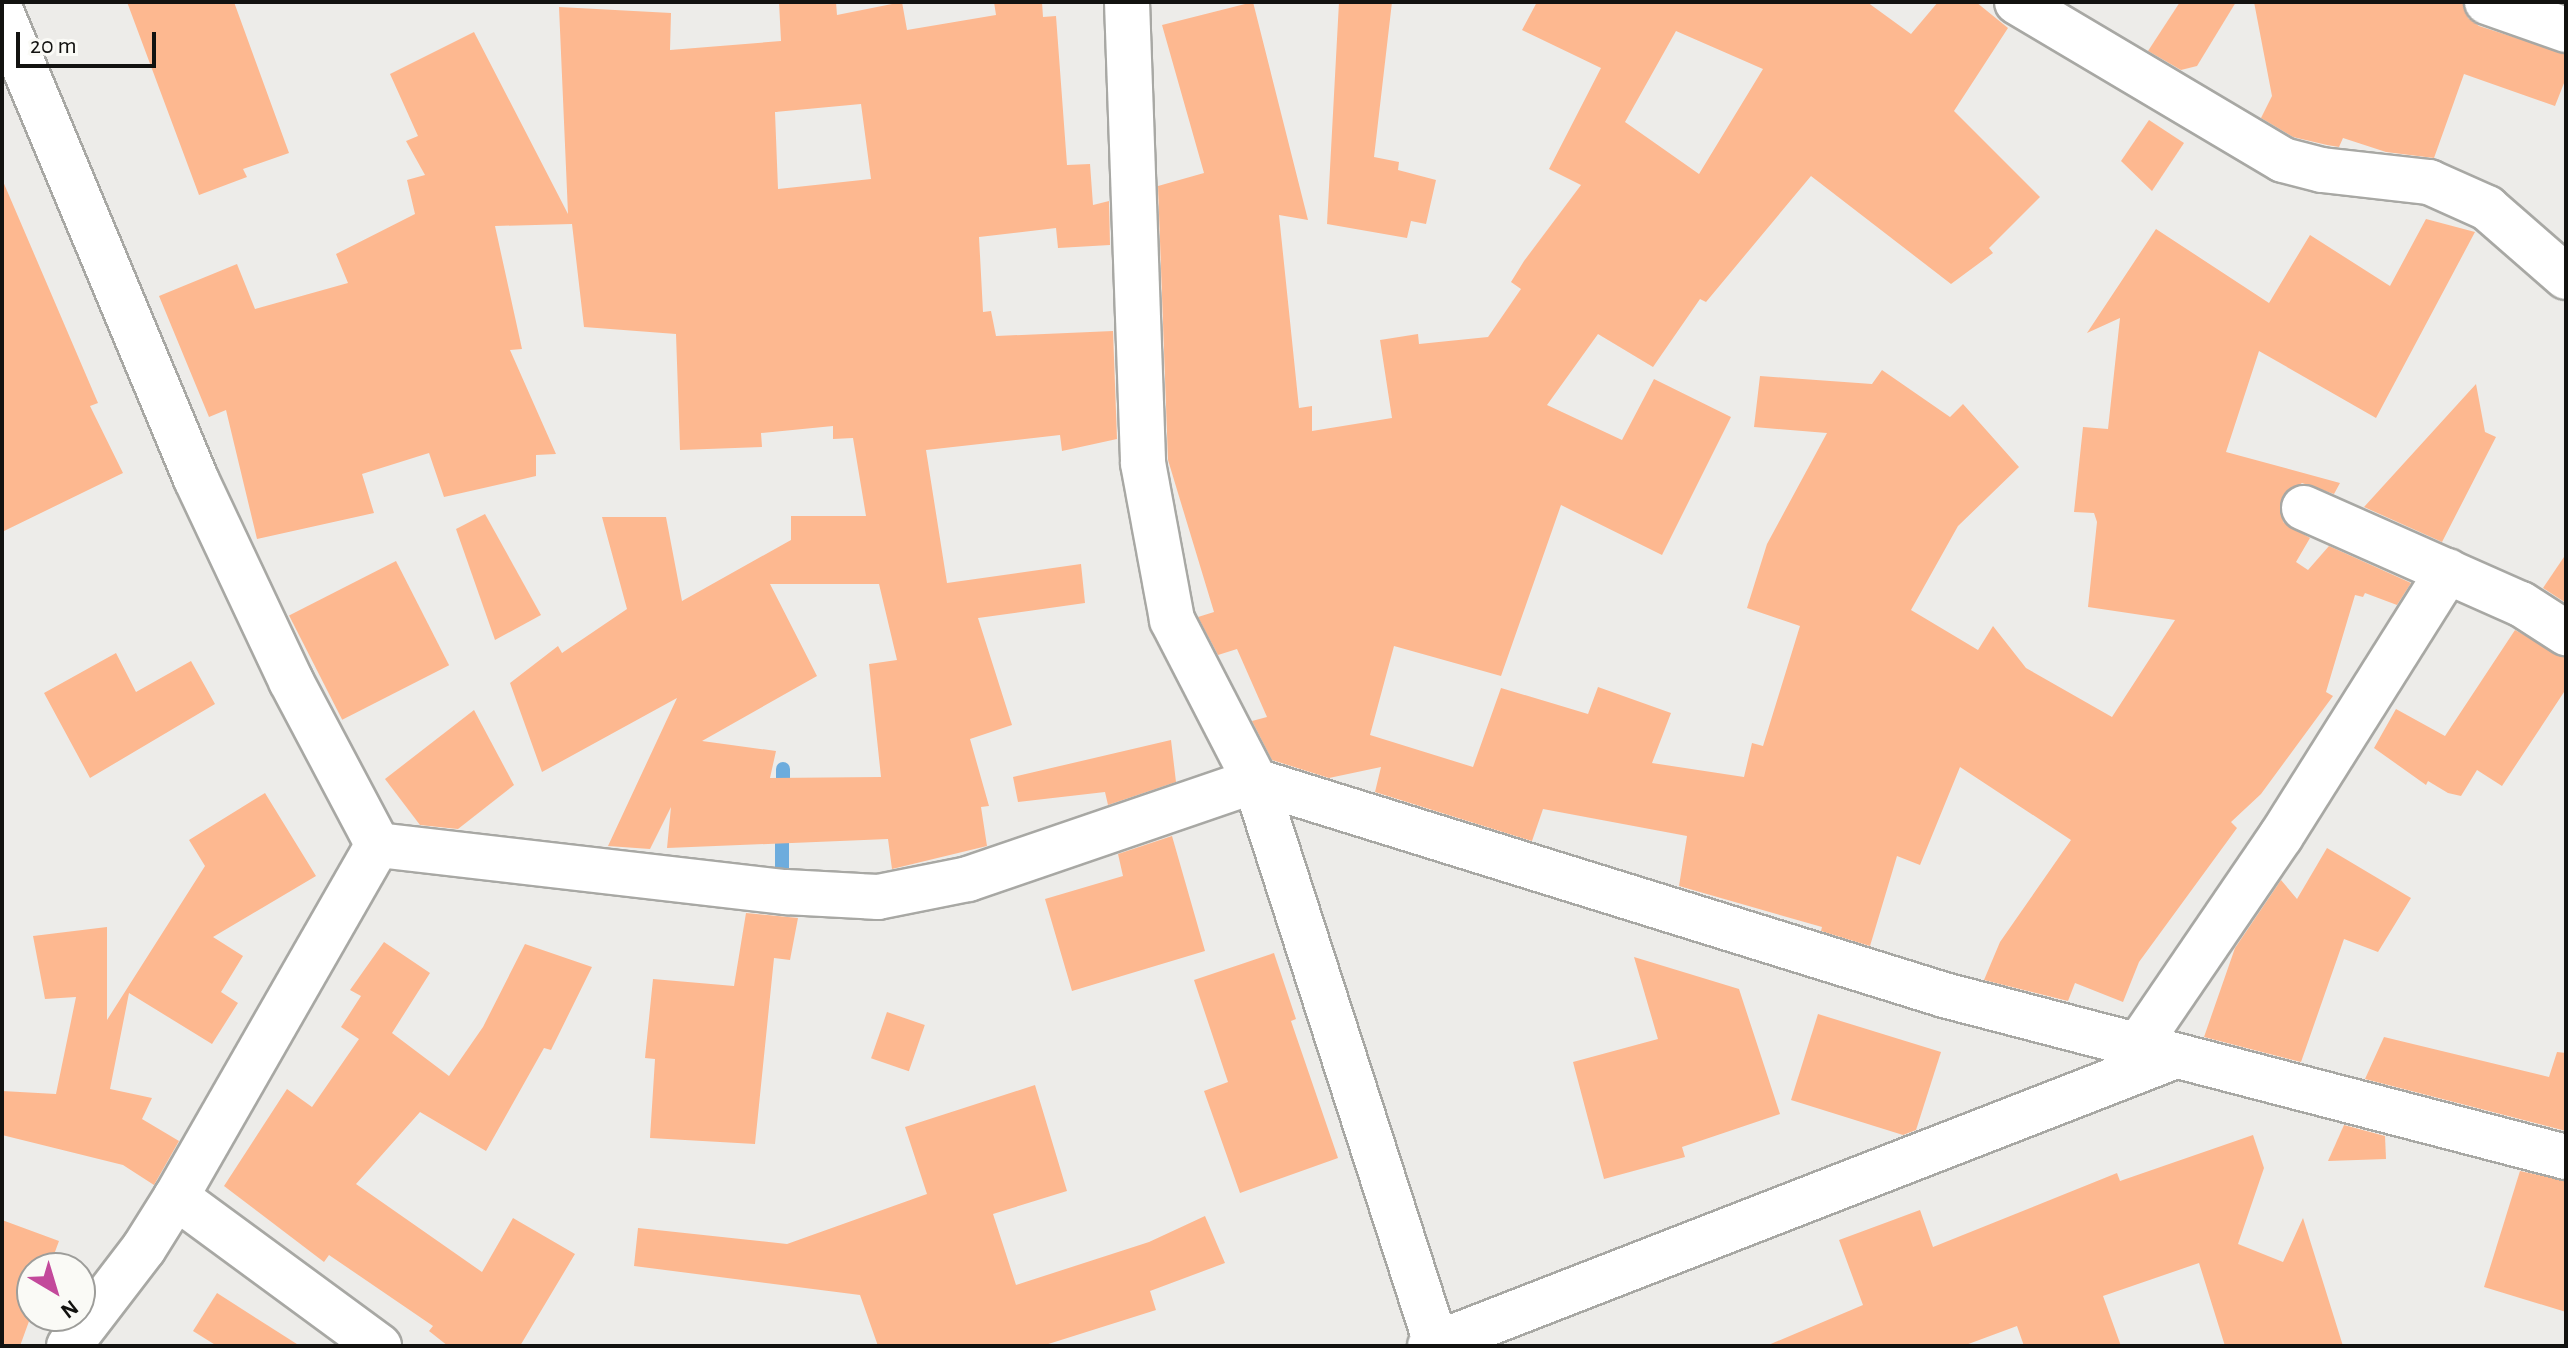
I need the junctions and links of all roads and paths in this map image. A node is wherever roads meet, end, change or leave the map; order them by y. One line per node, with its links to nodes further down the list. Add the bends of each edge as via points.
1 (2017, 2): 6 (street, via 2283,160 2322,170 2429,182 2487,208)
2 (2487, 2): 5 (street)
3 (1120, 8): 10 (street, via 1143,463 1155,540 1172,620)
4 (2, 14): 11 (street, via 196,479 291,681)
5 (2566, 30)
6 (2566, 277)
7 (2304, 508): 8 (street)
8 (2448, 571): 9 (street, via 2521,604); 12 (street, via 2281,836)
9 (2566, 633)
10 (1255, 781): 11 (street, via 968,879 878,897 786,892); 12 (street, via 1944,995); 15 (street)
11 (378, 845): 14 (street)
12 (2155, 1052): 13 (street); 15 (street)
13 (2566, 1157)
14 (176, 1197): 16 (street); 17 (street)
15 (1434, 1345)
16 (69, 1346)
17 (379, 1346)

